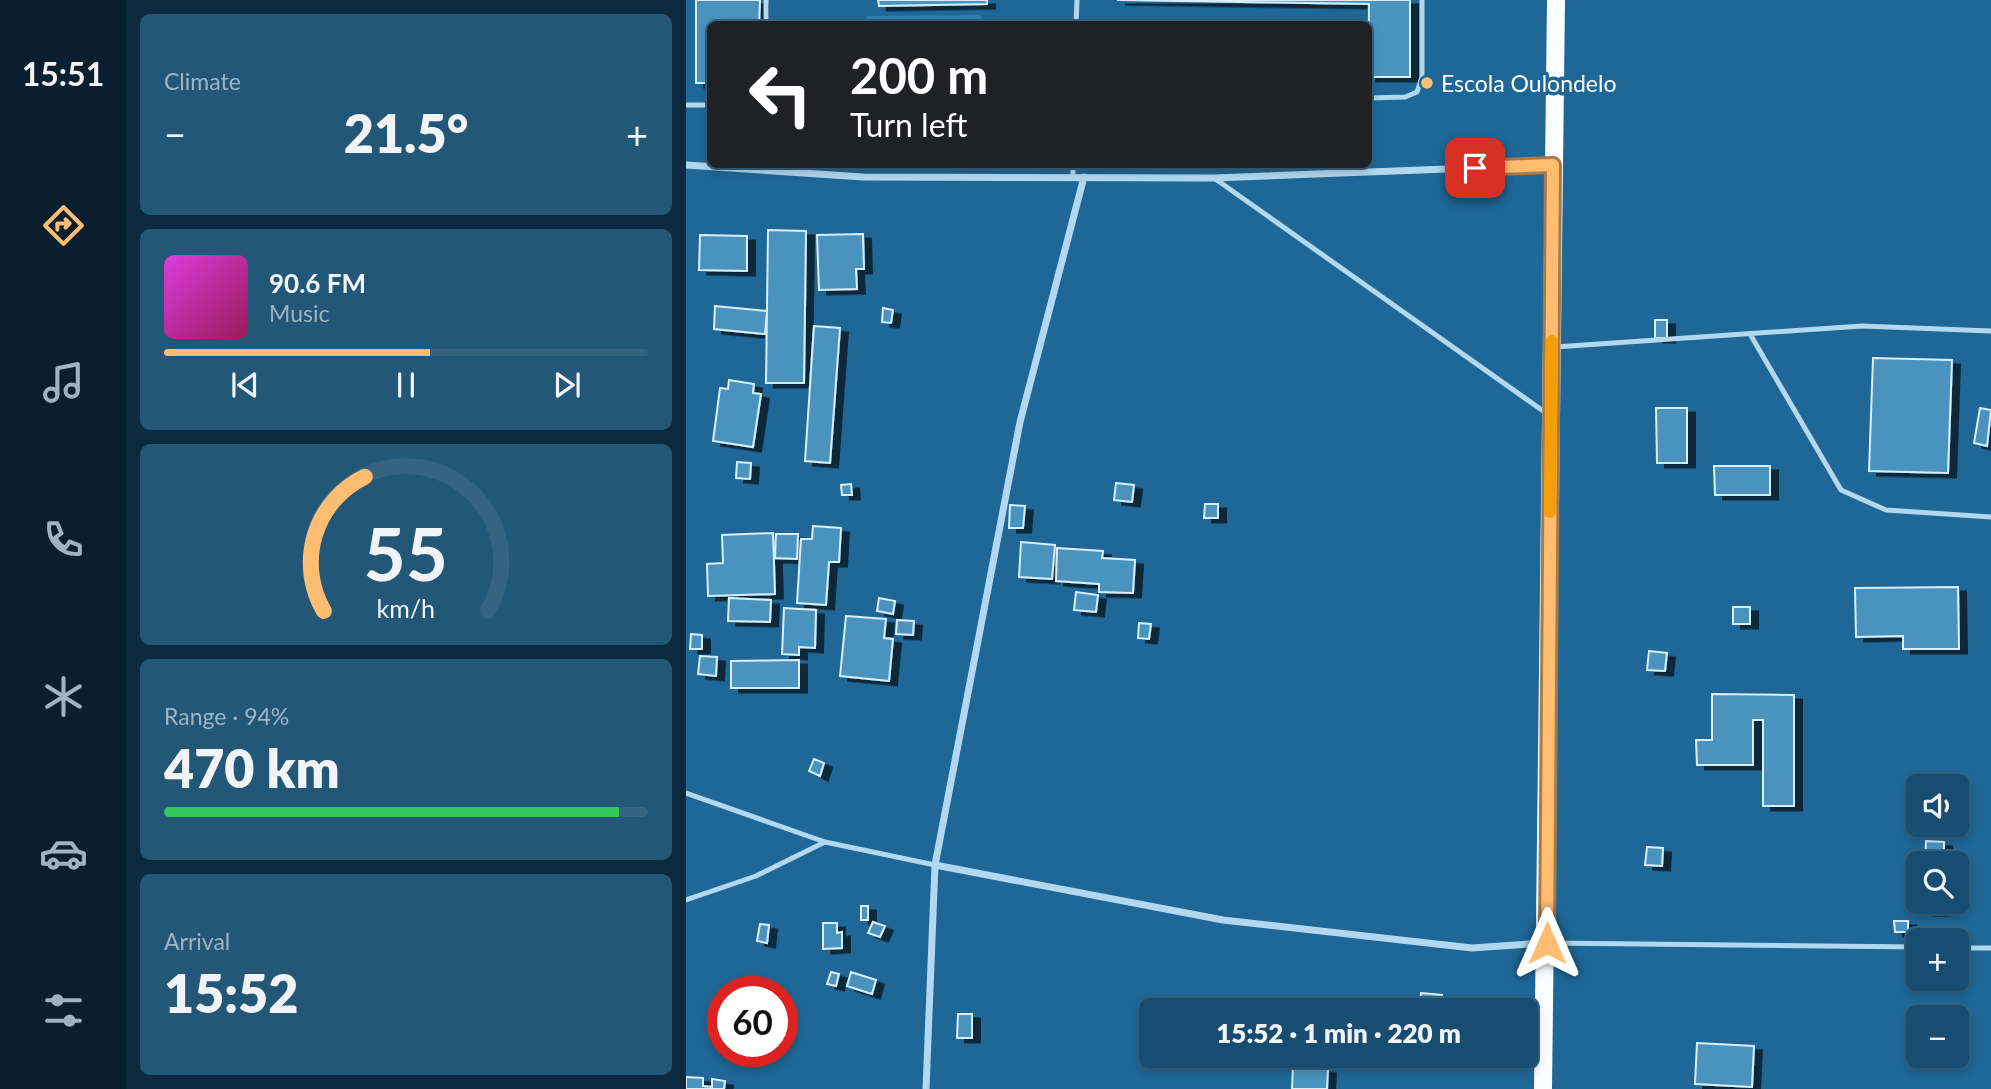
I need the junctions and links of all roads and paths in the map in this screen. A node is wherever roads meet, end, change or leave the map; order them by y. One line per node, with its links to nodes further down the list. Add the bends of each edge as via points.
1 (766, 0): 5 (lane)
2 (1077, 0): 6 (lane)
3 (1422, 0): 7 (lane, via 1422,77 1417,92)
4 (1556, 0): 11 (main road)
5 (766, 21)
6 (1076, 21)
7 (1372, 98)
8 (686, 105): 9 (lane)
9 (707, 105)
10 (686, 165): 12 (street)
11 (1553, 165): 17 (street); 20 (main road)
12 (707, 166)
13 (730, 168): 15 (street, via 863,177)
14 (1073, 168): 15 (lane)
15 (1073, 177): 16 (street)
16 (1084, 177): 17 (street); 25 (street, via 1020,422)
17 (1214, 178): 21 (lane)
18 (1991, 331): 19 (lane, via 1862,326)
19 (1750, 334): 20 (lane); 22 (lane, via 1842,491 1886,510)
20 (1552, 348): 21 (main road)
21 (1551, 416): 27 (main road)
22 (1991, 517)
23 (686, 793): 24 (lane)
24 (825, 842): 25 (lane); 26 (lane, via 756,876)
25 (935, 865): 27 (street, via 1237,921 1472,948); 31 (street)
26 (686, 900)
27 (1547, 943): 28 (lane); 32 (main road)
28 (1906, 947)
29 (1969, 948): 30 (lane)
30 (1991, 948)
31 (926, 1089)
32 (1543, 1089)

